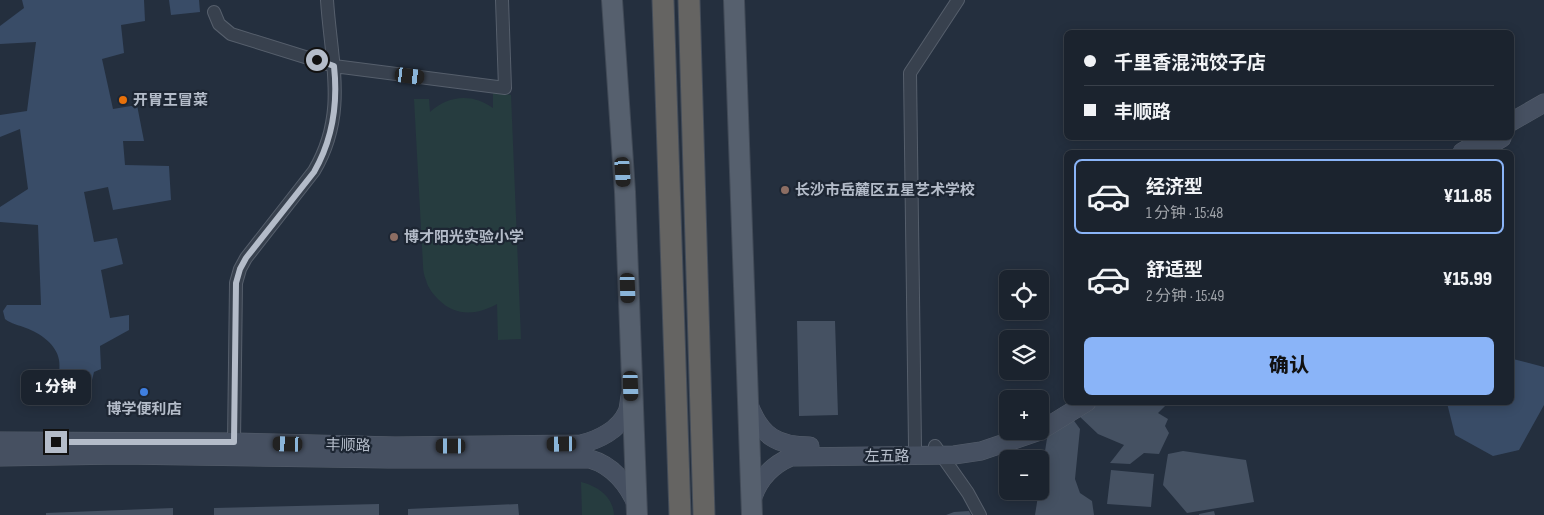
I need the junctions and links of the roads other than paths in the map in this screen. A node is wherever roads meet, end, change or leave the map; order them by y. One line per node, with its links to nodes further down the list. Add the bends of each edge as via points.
1 (327, 0): 10 (street)
2 (502, 0): 10 (street, via 506,88)
3 (612, 0): 20 (main road, via 625,192)
4 (655, 0): 13 (highway)
5 (663, 0): 13 (highway)
6 (689, 0): 36 (highway)
7 (734, 0): 21 (main road)
8 (958, 0): 30 (street, via 910,73)
9 (214, 12): 10 (street, via 218,24 231,34)
10 (334, 66): 29 (street, via 333,116 323,156 246,258 236,283)
11 (1544, 103): 14 (main road)
12 (1544, 114): 15 (main road)
13 (667, 117): 35 (highway)
14 (1514, 120)
15 (1514, 130)
16 (1483, 140): 18 (main road)
17 (1499, 140): 19 (main road)
18 (1465, 150)
19 (1481, 150)
20 (631, 386): 29 (main road, 丰顺路, via 628,411 620,422 596,440 581,444 395,446); 34 (main road)
21 (749, 405): 30 (main road, 左五路, via 760,427 784,445); 33 (main road)
22 (1064, 405): 24 (main road)
23 (1082, 405): 25 (main road, 左五路)
24 (1049, 413)
25 (1049, 425)
26 (999, 434): 31 (main road, 左五路)
27 (1013, 440): 31 (main road, 左五路, via 981,451)
28 (0, 441): 29 (main road, 丰顺路)
29 (234, 442)
30 (915, 446): 31 (main road, 左五路)
31 (939, 451): 33 (main road, 左五路, via 791,457 764,476 755,491); 37 (street)
32 (0, 457): 34 (main road, via 590,459 611,469 627,488)
33 (752, 508)
34 (637, 510)
35 (680, 515)
36 (704, 515)
37 (980, 515)

